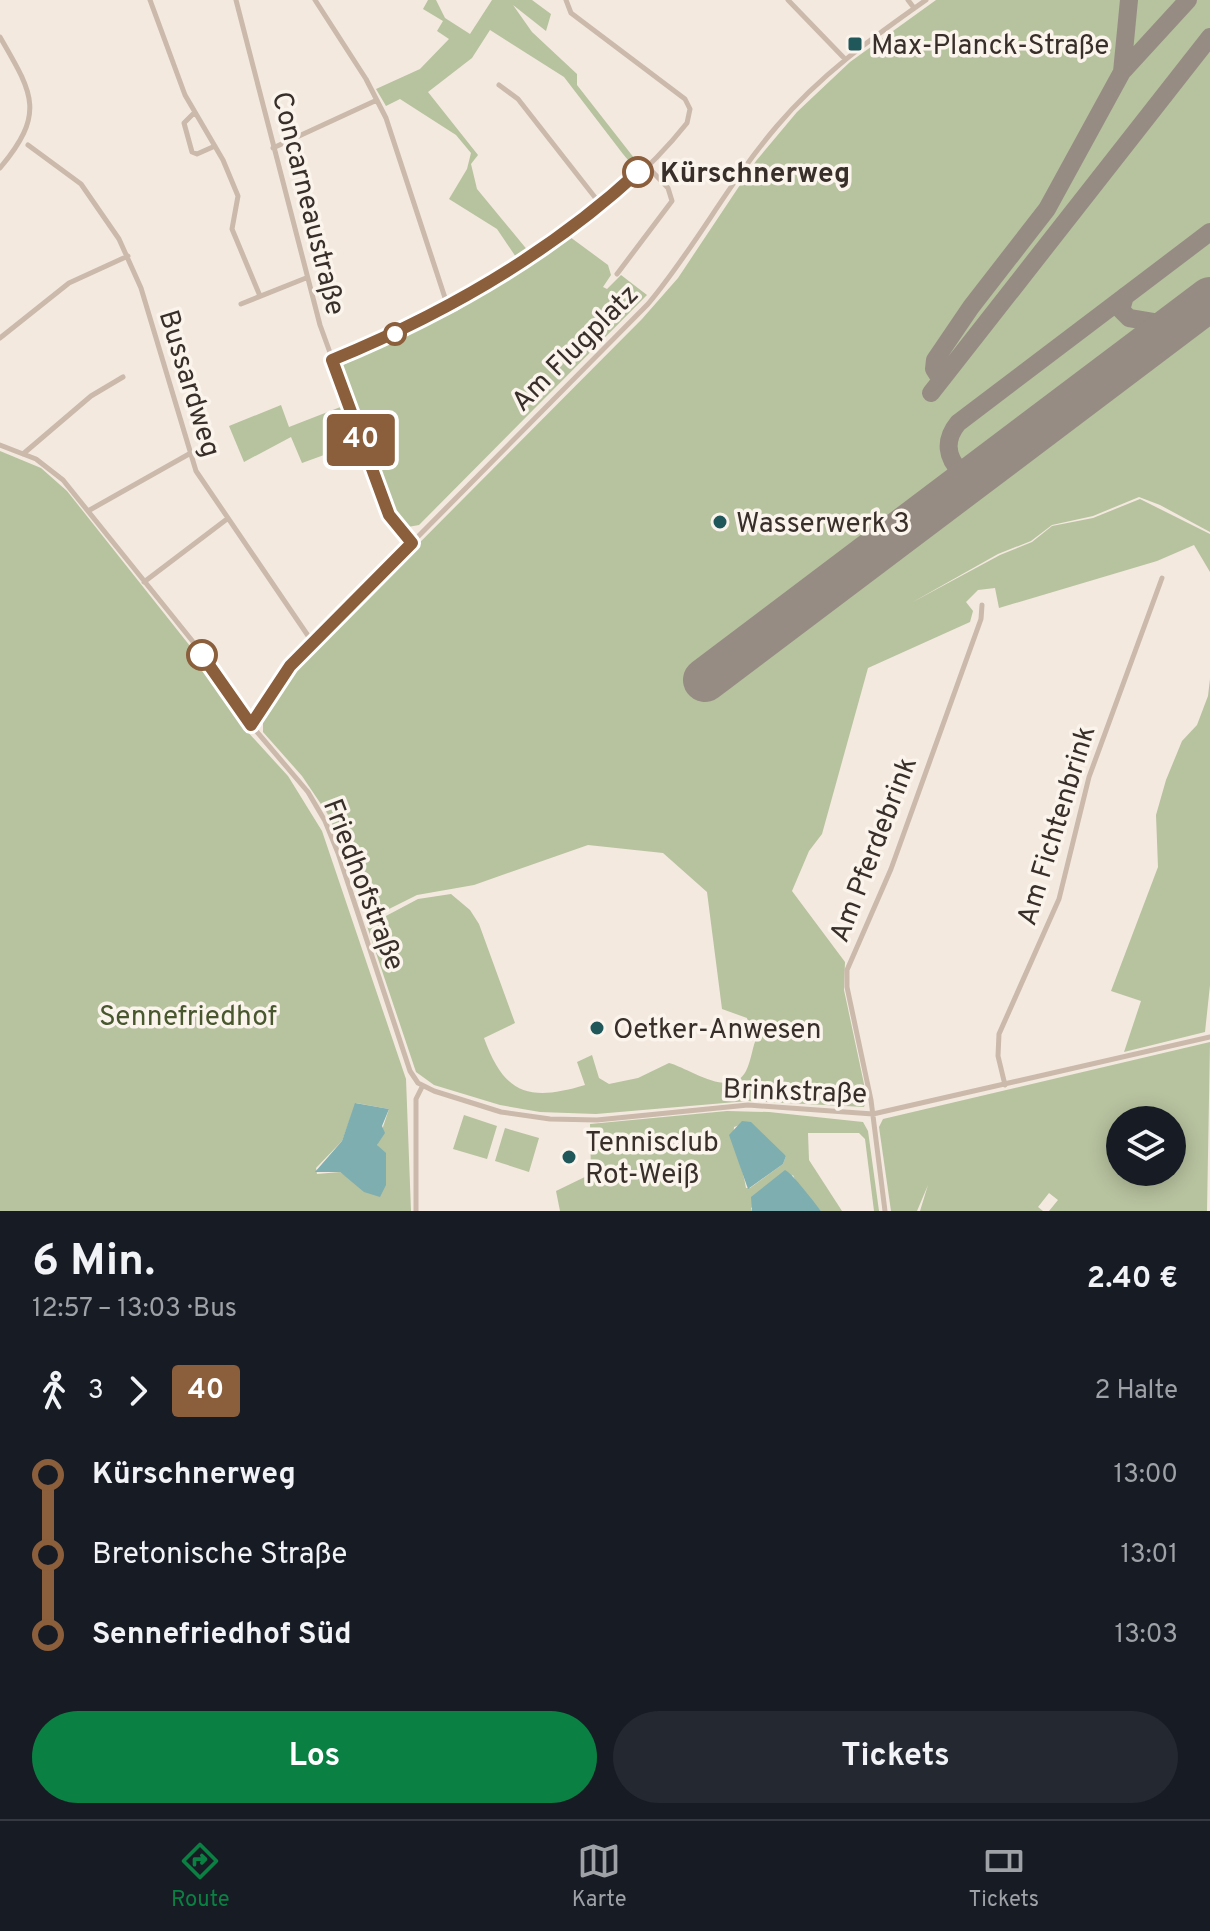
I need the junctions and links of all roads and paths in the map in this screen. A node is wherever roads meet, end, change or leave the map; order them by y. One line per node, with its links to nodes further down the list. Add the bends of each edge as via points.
1 (150, 0): 13 (street)
2 (236, 0): 16 (street, Concarneaustraße)
3 (315, 0): 12 (street)
4 (566, 0): 17 (street, via 571,13 681,95 690,109 687,123)
5 (788, 0): 10 (street)
6 (908, 0): 8 (street)
7 (926, 0): 8 (street, Am Flugplatz)
8 (914, 8): 10 (street, Am Flugplatz)
9 (0, 37): 18 (street, via 21,74 30,104 22,141)
10 (845, 59): 34 (street, Am Flugplatz, via 769,136 648,304)
11 (499, 85): 19 (street, via 518,99)
12 (377, 100): 16 (street); 25 (street)
13 (194, 113): 15 (street); 15 (street, via 184,123 192,152)
14 (28, 145): 20 (street, Bussardweg, via 81,184)
15 (215, 146): 23 (street, via 238,196 232,229)
16 (273, 148): 22 (street, Concarneaustraße)
17 (646, 165): 19 (street); 21 (street, via 668,188 672,201)
18 (0, 168)
19 (601, 205): 25 (street, via 527,260)
20 (128, 256): 26 (street, via 55,291); 31 (street, Bussardweg)
21 (617, 274)
22 (306, 278): 23 (street); 27 (street, Concarneaustraße)
23 (260, 296): 24 (street)
24 (241, 304)
25 (448, 307): 27 (street)
26 (0, 338)
27 (332, 360): 34 (street, Concarneaustraße, via 389,515)
28 (123, 377): 30 (street, via 91,396)
29 (0, 445): 30 (street, Friedhofstraße)
30 (23, 454): 32 (street, Friedhofstraße, via 54,472)
31 (189, 454): 32 (street); 33 (street, Bussardweg)
32 (88, 511): 36 (street, Friedhofstraße)
33 (227, 519): 36 (street); 38 (street, Bussardweg)
34 (412, 543): 38 (street, Am Flugplatz)
35 (1162, 578): 41 (street, Am Fichtenbrink, via 1089,777 1059,899 999,1034)
36 (144, 582): 39 (street, Friedhofstraße)
37 (982, 605): 43 (street, Am Pferdebrink, via 891,869 847,970)
38 (313, 643): 39 (street, Am Flugplatz, via 284,673)
39 (251, 725): 42 (street, Friedhofstraße, via 292,771 325,821 410,1071)
40 (1210, 1037): 41 (street, Brinkstraße)
41 (1005, 1085): 43 (street, Brinkstraße)
42 (422, 1087): 43 (street, Brinkstraße, via 501,1112 570,1120 737,1105); 44 (street, via 416,1099)
43 (873, 1114): 45 (street, Am Pferdebrink)
44 (416, 1211)
45 (885, 1211)

